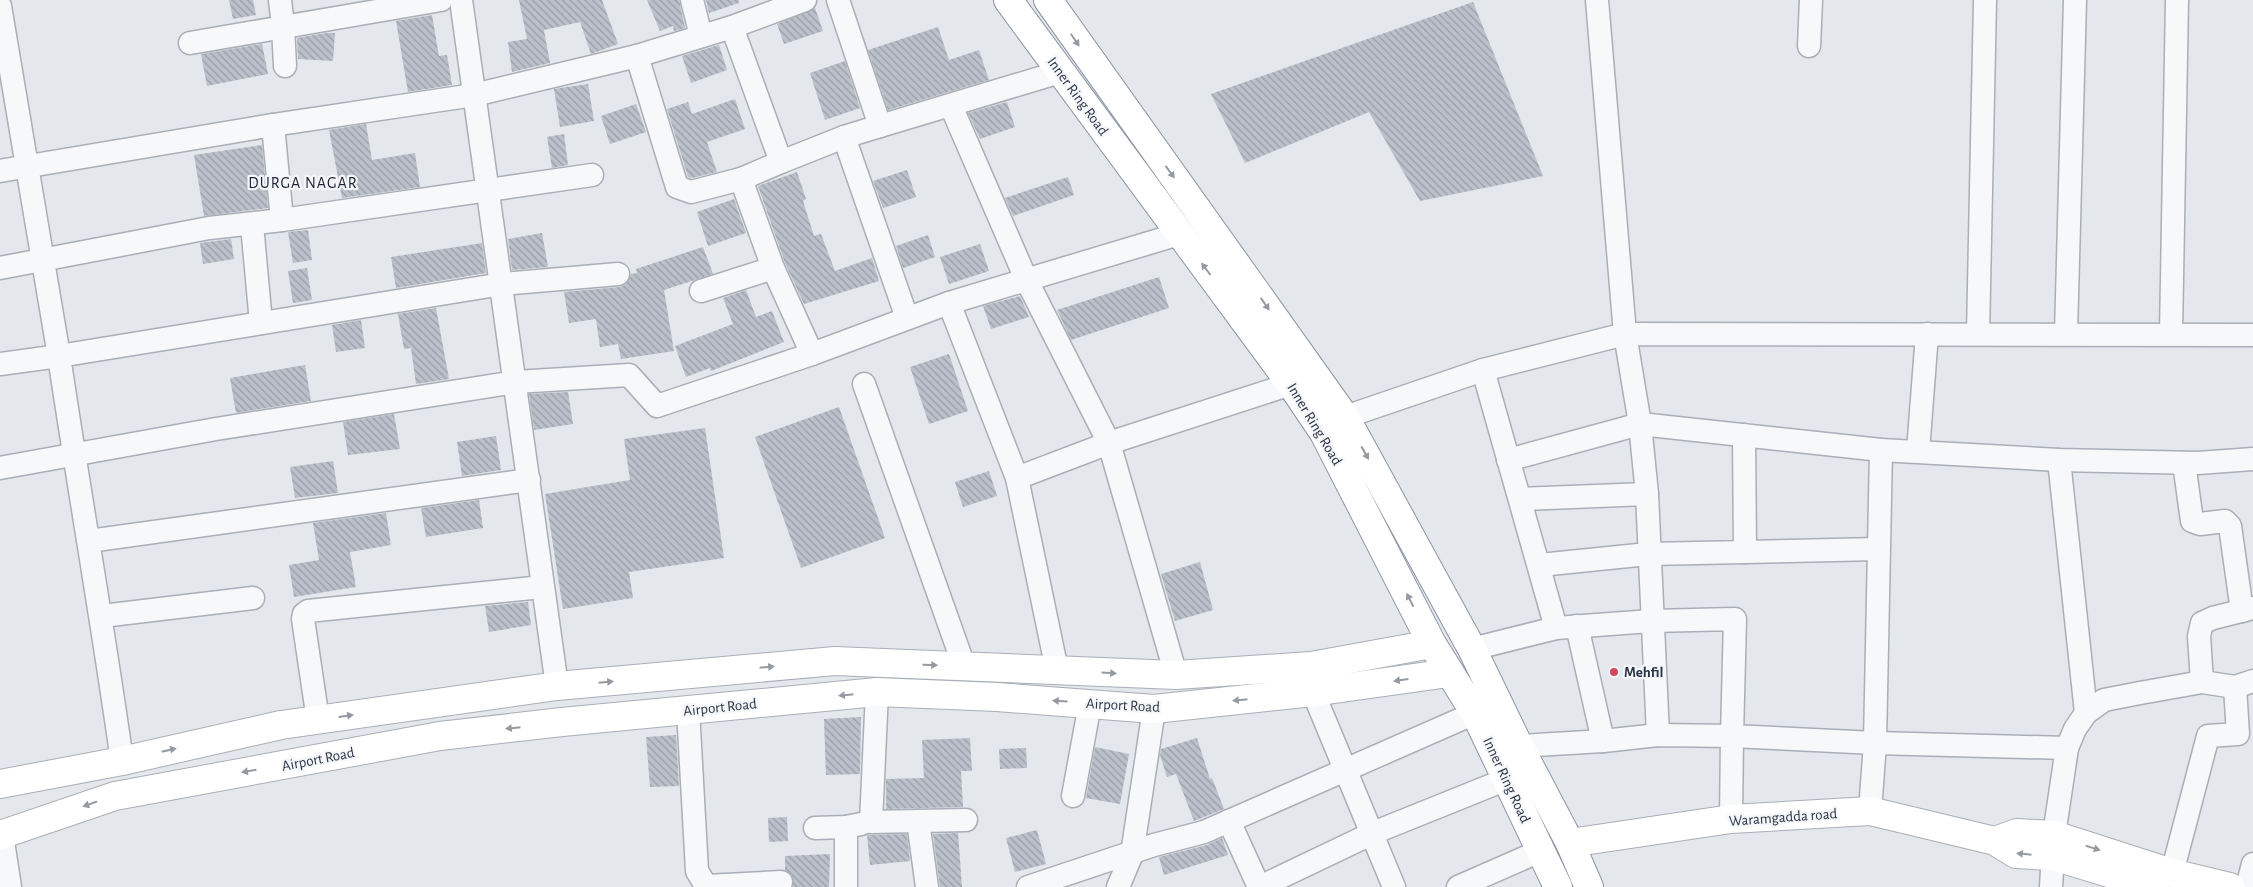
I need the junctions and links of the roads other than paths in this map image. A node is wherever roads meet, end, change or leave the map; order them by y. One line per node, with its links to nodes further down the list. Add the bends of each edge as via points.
1 (280, 0): 15 (street)
2 (441, 0): 15 (street)
3 (461, 0): 23 (street)
4 (692, 0): 17 (street)
5 (805, 0): 16 (street)
6 (838, 0): 26 (street)
7 (1008, 0): 22 (main road, Inner Ring Road)
8 (1048, 0): 60 (main road, Inner Ring Road, one-way to 60)
9 (1597, 0): 47 (street)
10 (1811, 0): 19 (street)
11 (1985, 0): 49 (street)
12 (2075, 0): 50 (street)
13 (2177, 0): 51 (street)
14 (0, 6): 29 (street)
15 (283, 26): 18 (street); 21 (street)
16 (732, 28): 17 (street); 28 (street)
17 (701, 36): 20 (street)
18 (190, 43)
19 (1809, 46)
20 (636, 56): 23 (street); 32 (street, via 677,187 691,192)
21 (284, 66)
22 (1060, 72): 24 (street); 36 (main road, Inner Ring Road)
23 (474, 95): 25 (street); 33 (street)
24 (951, 106): 26 (street); 41 (street)
25 (273, 125): 29 (street); 34 (street)
26 (880, 126): 27 (street)
27 (844, 137): 28 (street); 45 (street)
28 (781, 162): 32 (street)
29 (27, 167): 30 (street); 37 (street)
30 (0, 171)
31 (592, 175): 33 (street)
32 (742, 179): 39 (street)
33 (487, 192): 34 (street); 42 (street)
34 (282, 220): 35 (street)
35 (252, 225): 37 (street, via 209,228); 46 (street)
36 (1179, 234): 41 (street); 59 (main road, Inner Ring Road, one-way to 36)
37 (42, 260): 38 (street); 54 (street)
38 (0, 268)
39 (773, 268): 43 (street); 53 (street)
40 (618, 274): 42 (street)
41 (1026, 279): 44 (street); 63 (street)
42 (502, 284): 46 (street); 57 (street)
43 (701, 291)
44 (949, 303): 45 (street); 72 (street)
45 (907, 318): 53 (street)
46 (261, 323): 54 (street)
47 (1625, 334): 48 (street); 56 (street); 61 (street)
48 (1927, 334): 49 (street); 65 (street)
49 (1978, 334): 50 (street)
50 (2066, 334): 51 (street)
51 (2171, 334): 52 (street)
52 (2253, 335)
53 (812, 354): 57 (street, via 657,406 629,375)
54 (59, 356): 55 (street); 66 (street)
55 (0, 364)
56 (1483, 370): 60 (street); 68 (street)
57 (516, 382): 66 (street, via 226,428); 73 (street)
58 (864, 384): 89 (street)
59 (1291, 384): 63 (street); 87 (main road, Inner Ring Road, one-way to 59, via 1324,433)
60 (1345, 417): 88 (main road, Inner Ring Road, one-way to 88)
61 (1640, 424): 62 (street); 68 (street); 74 (street)
62 (1744, 436): 64 (street); 78 (street)
63 (1109, 443): 72 (street); 92 (street)
64 (1881, 450): 65 (street); 77 (street)
65 (1918, 451): 69 (street)
66 (74, 456): 71 (street); 76 (street)
67 (2253, 459): 70 (street)
68 (1508, 460): 75 (street)
69 (2059, 460): 70 (street); 102 (street)
70 (2184, 463): 83 (street, via 2192,521 2200,524 2225,521 2230,526)
71 (0, 468)
72 (1017, 478): 90 (street)
73 (529, 480): 76 (street); 81 (street)
74 (1647, 494): 75 (street); 79 (street)
75 (1521, 499): 80 (street)
76 (89, 541): 84 (street)
77 (1878, 549): 78 (street); 108 (street)
78 (1745, 552): 79 (street)
79 (1648, 554): 80 (street); 85 (street)
80 (1540, 565): 86 (street)
81 (542, 586): 95 (street); 103 (street, via 308,611 303,619)
82 (254, 598): 84 (street)
83 (2247, 610): 93 (street, via 2202,623 2199,636)
84 (102, 616): 111 (street)
85 (1651, 621): 86 (street); 105 (street); 106 (street, via 1735,619)
86 (1567, 627): 88 (street); 107 (street)
87 (1432, 644): 91 (main road, Inner Ring Road); 92 (main road, via 1311,666)
88 (1472, 649): 109 (main road, Inner Ring Road)
89 (964, 666): 90 (main road); 95 (main road, one-way to 89, via 835,661)
90 (1057, 670): 92 (main road, one-way to 92)
91 (1449, 673): 97 (main road, Airport Road, one-way to 97); 101 (main road, Inner Ring Road)
92 (1176, 676)
93 (2202, 682): 94 (street); 102 (street, via 2104,700)
94 (2244, 684): 131 (street, via 2238,734 2208,736)
95 (557, 686): 103 (main road, one-way to 95); 104 (main road)
96 (877, 692): 98 (main road, Airport Road, one-way to 96); 100 (main road, Airport Road, one-way to 100); 121 (street)
97 (1313, 692): 99 (main road, Airport Road, one-way to 99); 112 (street)
98 (1090, 704): 99 (main road, Airport Road); 115 (street)
99 (1154, 708): 129 (street)
100 (688, 710): 104 (main road, Airport Road); 132 (street, via 697,871 706,886)
101 (1475, 712): 112 (street); 113 (main road, Inner Ring Road)
102 (2086, 713): 110 (street, via 2074,729)
103 (318, 720): 111 (main road, one-way to 103, via 281,725)
104 (562, 722): 125 (main road, Airport Road, one-way to 125, via 440,736 115,796)
105 (1658, 735): 106 (street); 107 (street)
106 (1732, 736): 108 (street); 117 (street)
107 (1603, 742): 109 (street)
108 (1875, 743): 110 (street); 116 (street)
109 (1519, 746): 126 (main road, Inner Ring Road)
110 (2067, 748): 127 (street)
111 (122, 761): 114 (main road)
112 (1346, 769): 120 (street); 124 (street)
113 (1507, 778): 124 (street); 128 (main road, Inner Ring Road)
114 (0, 784)
115 (1073, 796)
116 (1870, 812): 117 (main road, Waramgadda road); 127 (main road, Waramgadda road, via 1995,841 2017,832)
117 (1731, 819): 126 (main road, Waramgadda road)
118 (966, 820): 119 (street)
119 (918, 821): 121 (street); 135 (street)
120 (1229, 821): 129 (street); 138 (street)
121 (871, 822): 122 (street)
122 (846, 827): 123 (street); 134 (street)
123 (815, 828)
124 (1372, 833): 138 (street); 139 (street)
125 (1, 835): 133 (street)
126 (1570, 843): 142 (main road, Inner Ring Road)
127 (2053, 846): 131 (main road, Waramgadda road); 143 (street)
128 (1540, 851): 140 (street); 141 (main road, Inner Ring Road)
129 (1132, 854): 136 (street); 137 (street)
130 (2253, 864): 145 (street)
131 (2164, 880): 144 (main road, Waramgadda road)
132 (781, 882)
133 (10, 887)
134 (846, 887)
135 (926, 887)
136 (1028, 887)
137 (1118, 887)
138 (1260, 887)
139 (1394, 887)
140 (1458, 887)
141 (1558, 887)
142 (1589, 887)
143 (2051, 887)
144 (2230, 887)
145 (2247, 887)

